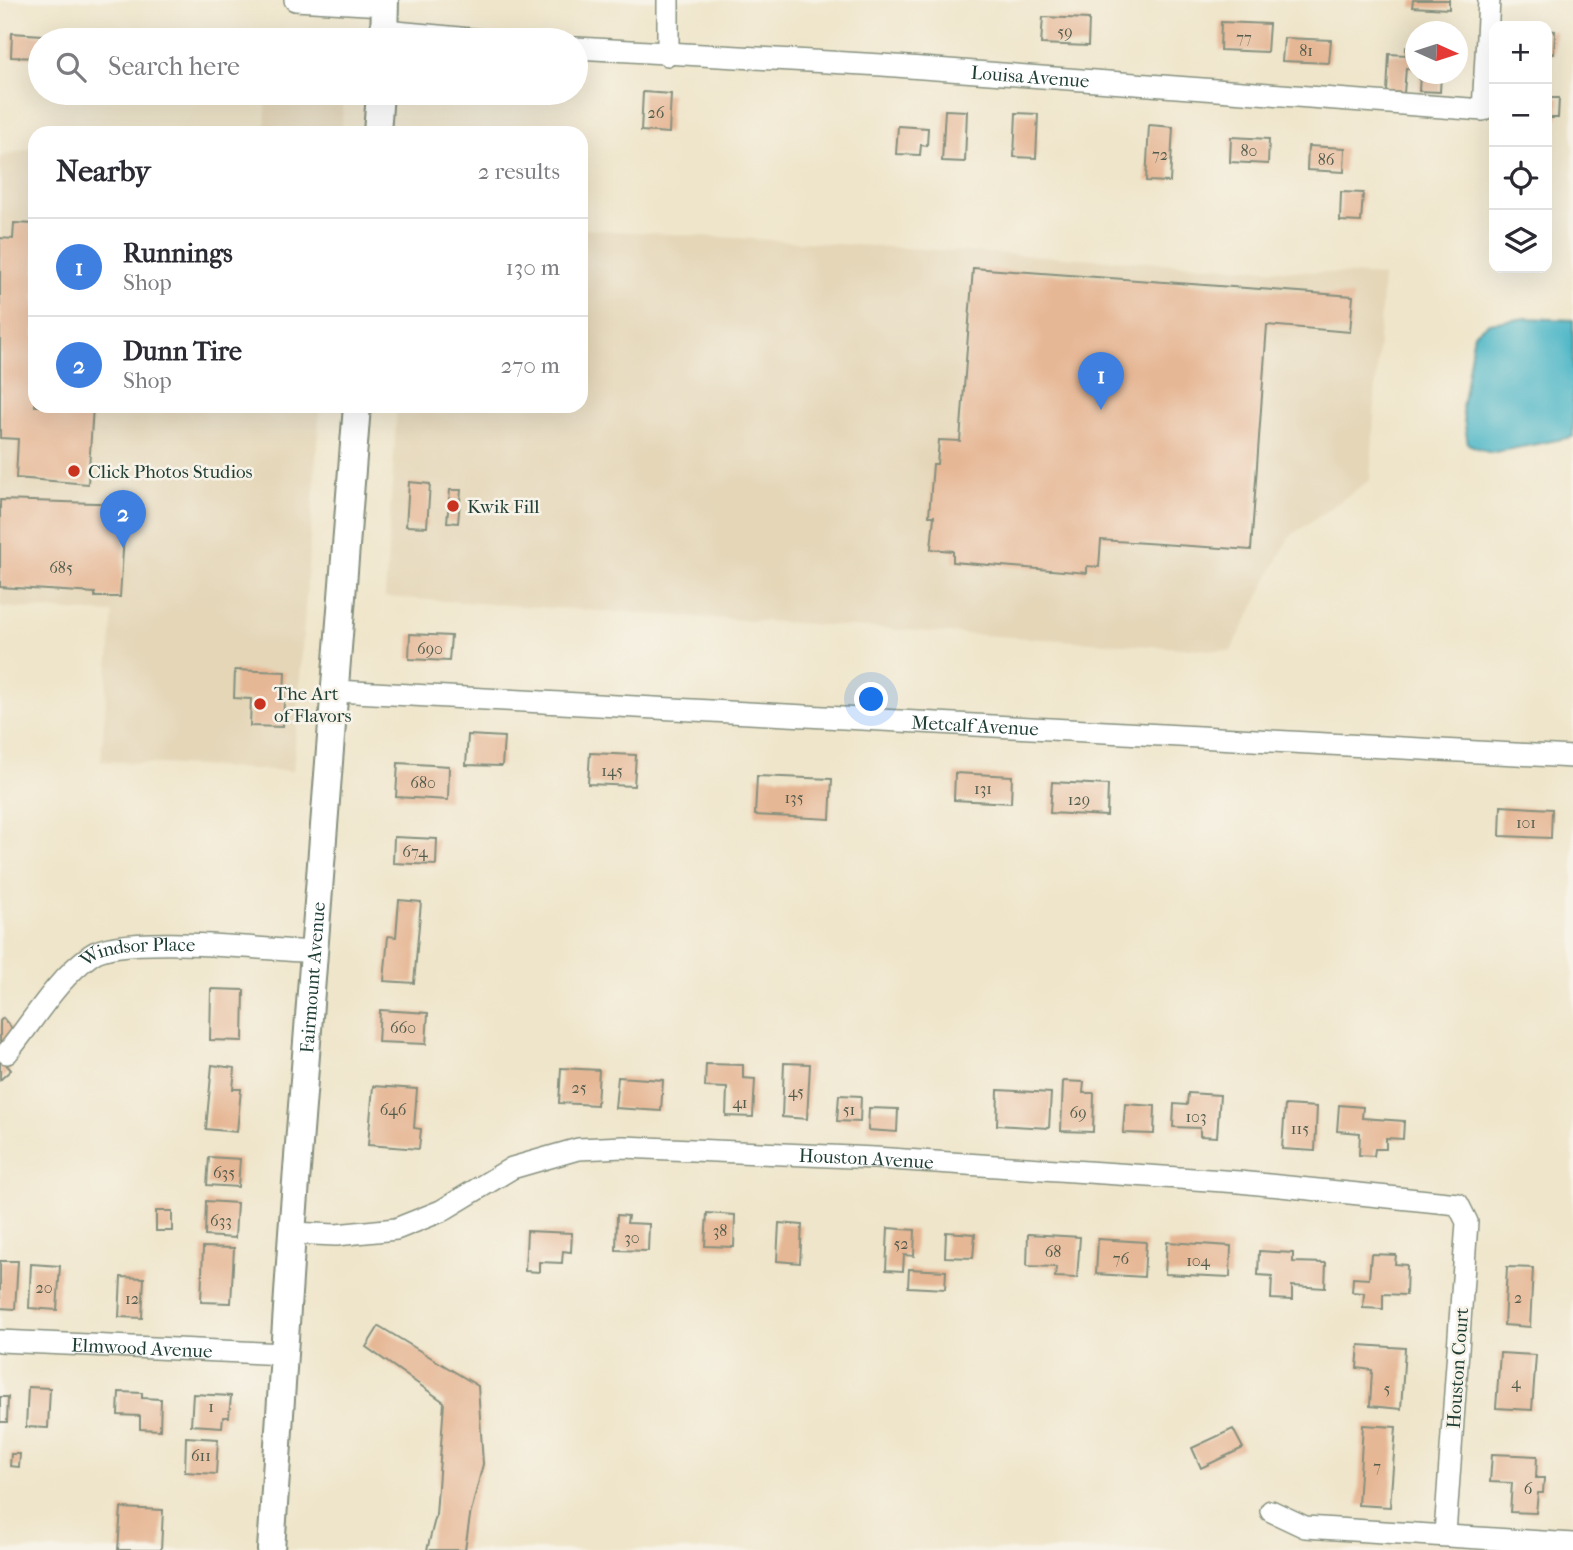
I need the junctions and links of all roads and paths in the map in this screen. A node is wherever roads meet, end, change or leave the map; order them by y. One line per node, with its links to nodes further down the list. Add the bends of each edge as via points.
1 (295, 0): 4 (street)
2 (668, 0): 7 (street)
3 (1489, 0): 7 (street, Louisa Avenue, via 1483,110 882,65)
4 (385, 19): 5 (street)
5 (426, 28)
6 (588, 49): 7 (street, Louisa Avenue)
7 (668, 55)
8 (379, 105): 9 (main road)
9 (378, 126)
10 (356, 413): 11 (main road, Fairmount Avenue)
11 (336, 691): 12 (street, Metcalf Avenue); 13 (main road, Fairmount Avenue)
12 (1573, 757)
13 (315, 952): 14 (street, Windsor Place, via 133,944 99,949 60,982); 16 (main road, Fairmount Avenue)
14 (7, 1053)
15 (1458, 1204): 16 (street, Houston Avenue, via 1239,1182 875,1158 601,1148 552,1154 512,1168 441,1210 396,1229 336,1235); 20 (street, Houston Court, via 1467,1222)
16 (292, 1233): 18 (main road, Fairmount Avenue)
17 (0, 1341): 18 (street, Elmwood Avenue)
18 (284, 1354): 22 (main road, Fairmount Avenue)
19 (1271, 1511): 20 (street, via 1305,1527)
20 (1445, 1534): 21 (street)
21 (1573, 1544)
22 (271, 1550)

